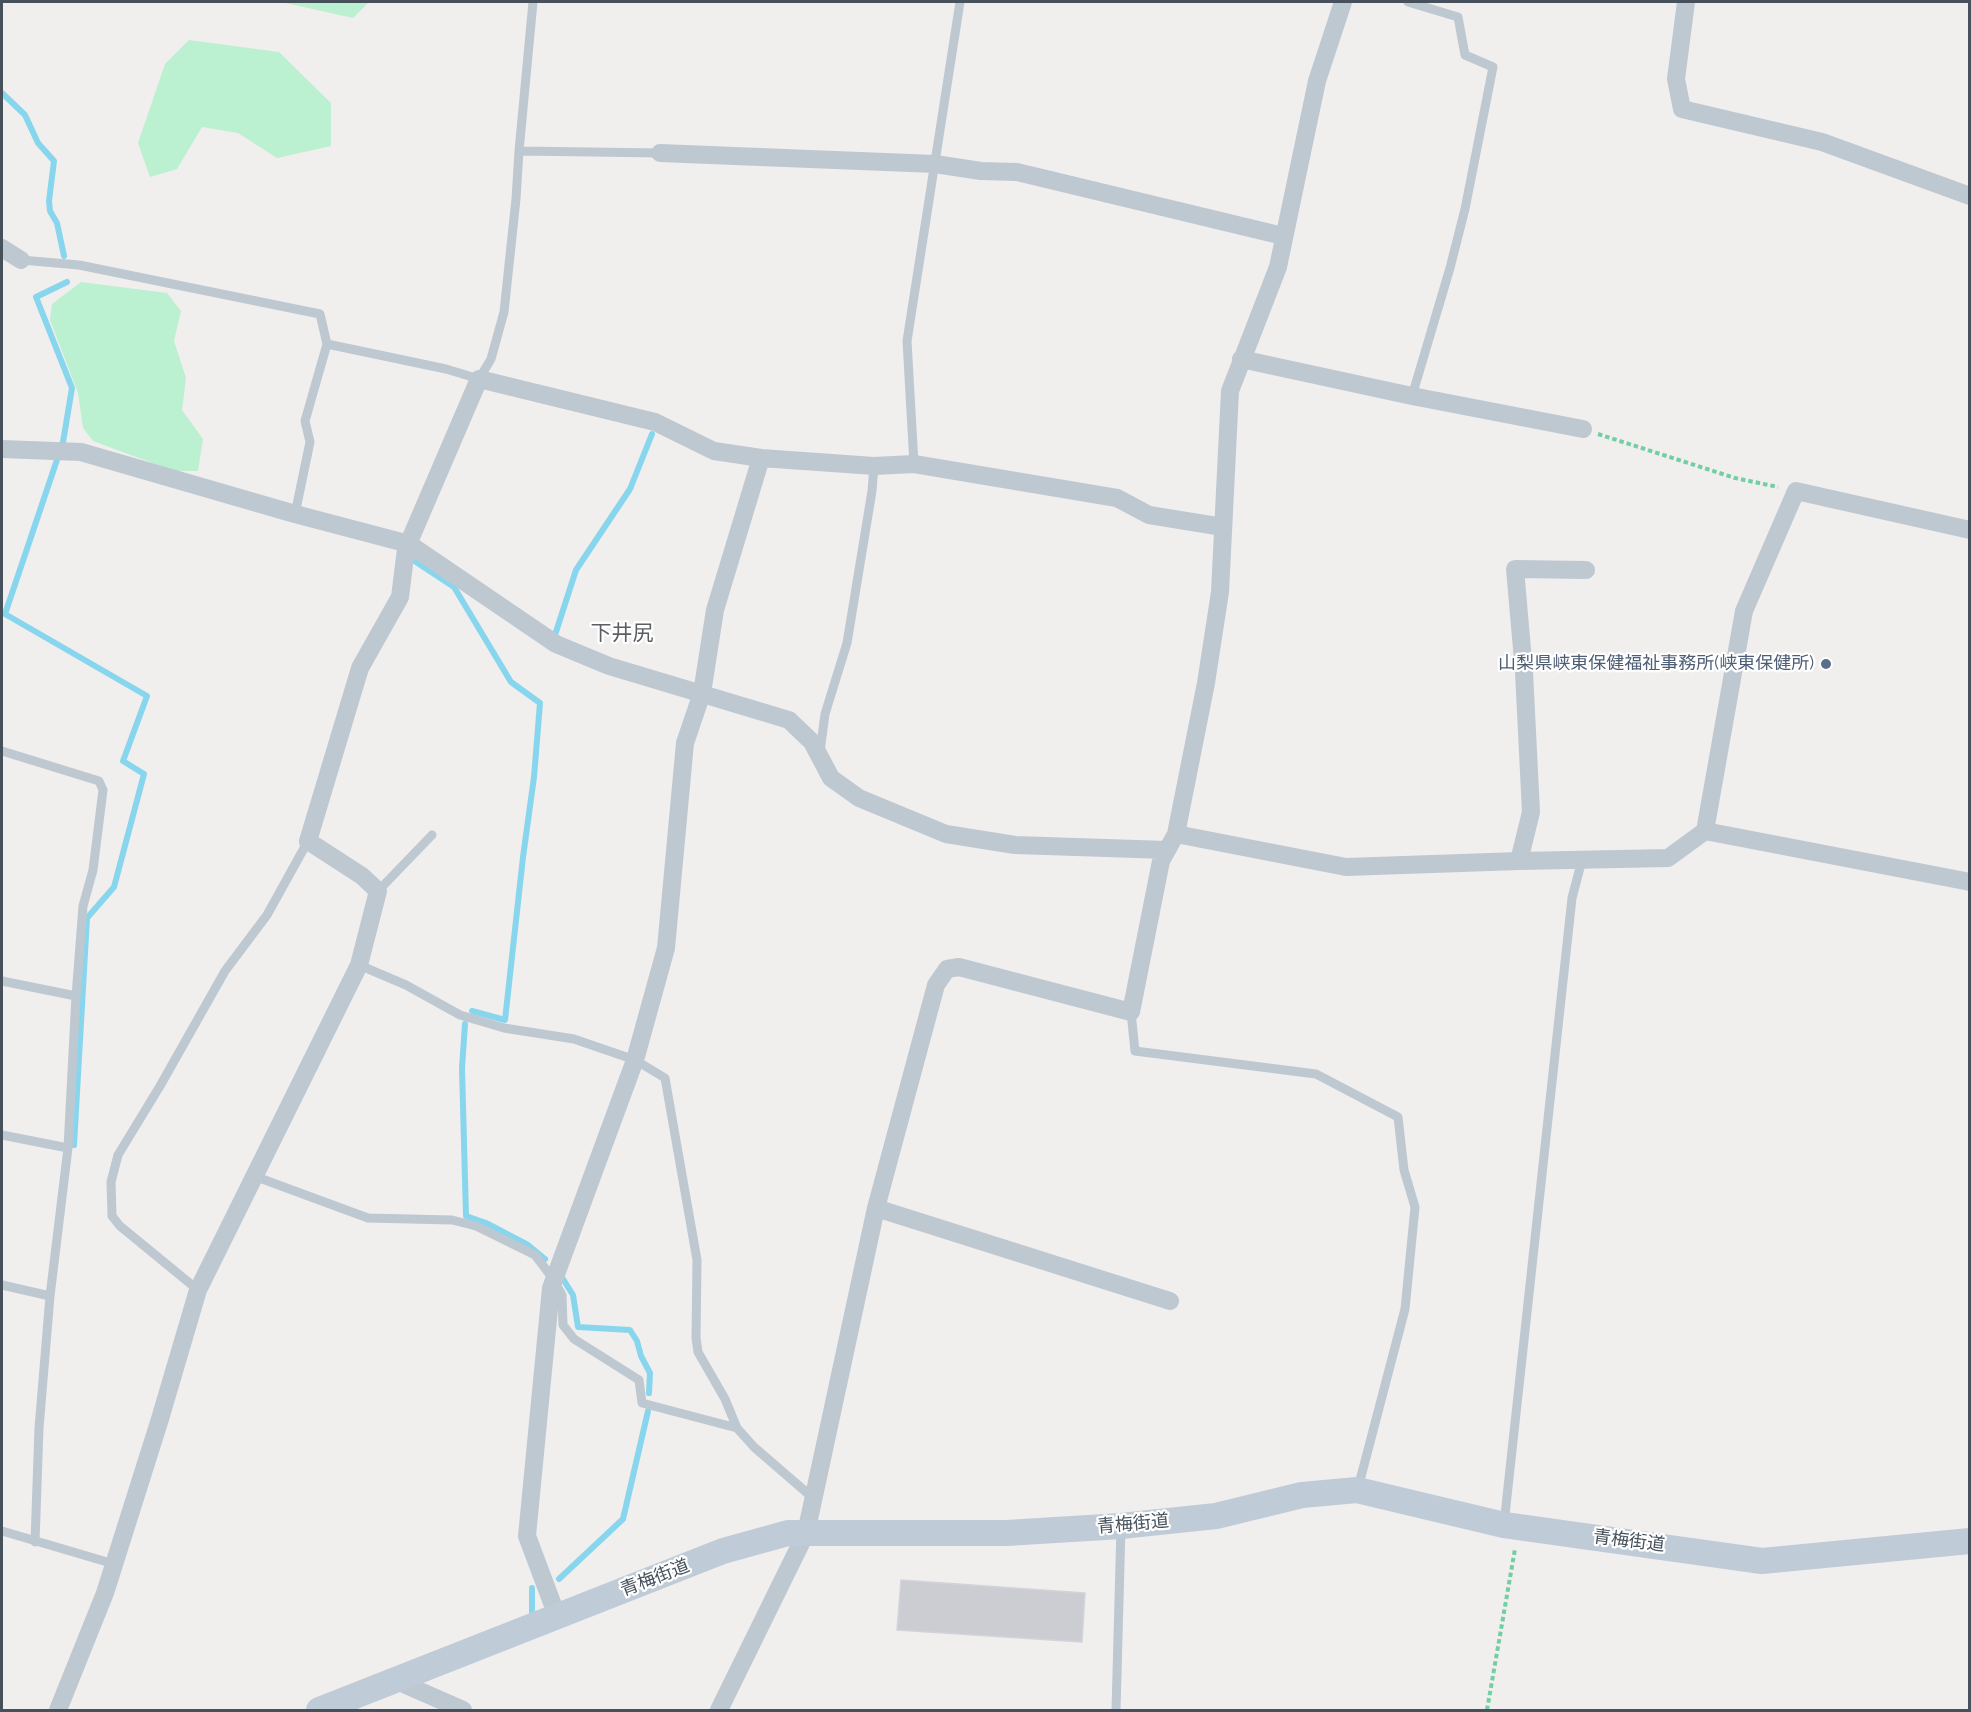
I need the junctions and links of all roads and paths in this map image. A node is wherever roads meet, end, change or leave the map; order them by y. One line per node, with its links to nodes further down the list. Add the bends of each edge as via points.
1 (533, 2): 6 (lane)
2 (960, 2): 8 (lane)
3 (1343, 2): 10 (street, via 1317,81)
4 (1408, 2): 16 (lane, via 1458,17 1465,55 1493,67 1463,219)
5 (1686, 2): 9 (street, via 1676,79 1682,109 1822,142)
6 (519, 151): 7 (lane); 15 (lane, via 504,312 491,359)
7 (660, 153): 8 (street)
8 (935, 164): 10 (street, via 1017,172); 20 (lane, via 907,341)
9 (1970, 196)
10 (1283, 236): 14 (street, via 1278,267)
11 (2, 248): 12 (street)
12 (21, 260): 13 (lane, via 79,266 320,314)
13 (327, 344): 15 (lane); 23 (lane, via 305,421 310,442)
14 (1241, 359): 16 (street); 24 (street, via 1230,391)
15 (479, 379): 19 (street, via 655,422 714,451); 26 (street)
16 (1412, 396): 17 (street)
17 (1583, 429): 22 (path, via 1735,478)
18 (2, 449): 23 (street, via 81,452)
19 (761, 458): 21 (street); 28 (street, via 715,610)
20 (914, 464): 21 (street); 24 (street, via 1117,498 1149,515)
21 (874, 466): 30 (lane, via 847,643 825,714)
22 (1796, 491): 25 (street); 31 (street, via 1744,611)
23 (295, 514): 26 (street)
24 (1222, 527): 34 (street, via 1219,604)
25 (1970, 530)
26 (408, 546): 28 (street, via 556,644 609,666); 33 (street, via 400,597 360,668)
27 (1586, 570): 36 (street, via 1515,569 1531,812)
28 (702, 693): 30 (street, via 789,720); 43 (street, via 685,743 666,948)
29 (2, 751): 41 (lane, via 99,781 103,790 93,870 83,906)
30 (820, 755): 34 (street, via 831,778 859,798 946,834 1015,845)
31 (1705, 831): 35 (street, via 1668,858); 37 (street)
32 (432, 835): 38 (lane)
33 (308, 842): 38 (street, via 362,876); 50 (lane, via 267,915 225,971 118,1155 111,1182 112,1216 120,1226)
34 (1172, 842): 36 (street, via 1346,867); 42 (street, via 1161,861)
35 (1582, 860): 36 (street); 57 (lane, via 1572,898)
36 (1519, 861)
37 (1970, 882)
38 (378, 891): 39 (street)
39 (359, 965): 43 (lane, via 406,984 460,1015 504,1028 574,1039); 46 (street)
40 (2, 981): 41 (lane)
41 (76, 996): 45 (lane)
42 (1131, 1012): 47 (street, via 959,967 947,969 936,984); 54 (lane, via 1135,1051 1316,1074 1398,1117 1404,1170 1415,1207 1405,1310)
43 (635, 1060): 48 (street); 53 (lane, via 665,1078 697,1260 698,1352 725,1398)
44 (2, 1135): 45 (lane)
45 (68, 1148): 51 (lane)
46 (254, 1176): 48 (lane, via 368,1218 452,1220 476,1226 535,1255); 50 (street)
47 (876, 1208): 52 (street); 55 (street)
48 (554, 1280): 53 (lane, via 562,1295 562,1325 574,1340 639,1380 642,1403); 63 (street, via 527,1536)
49 (2, 1285): 51 (lane)
50 (198, 1290): 62 (street)
51 (50, 1296): 61 (lane)
52 (1170, 1301)
53 (737, 1428): 55 (lane)
54 (1357, 1490): 56 (main road, 青梅街道, via 1302,1495 1216,1516); 57 (main road, 青梅街道)
55 (813, 1498): 59 (street)
56 (1121, 1526): 59 (main road, 青梅街道, via 1006,1533); 69 (lane)
57 (1512, 1526): 60 (main road, 青梅街道, via 1762,1561); 70 (path)
58 (2, 1532): 61 (lane)
59 (806, 1533): 63 (main road, 青梅街道, via 789,1533 723,1551); 68 (street)
60 (1970, 1541)
61 (35, 1542): 62 (lane)
62 (114, 1564): 65 (street)
63 (557, 1617): 64 (main road, 青梅街道)
64 (397, 1681): 66 (main road, 青梅街道); 67 (street)
65 (58, 1710)
66 (319, 1710)
67 (463, 1710)
68 (719, 1710)
69 (1116, 1710)
70 (1487, 1710)

